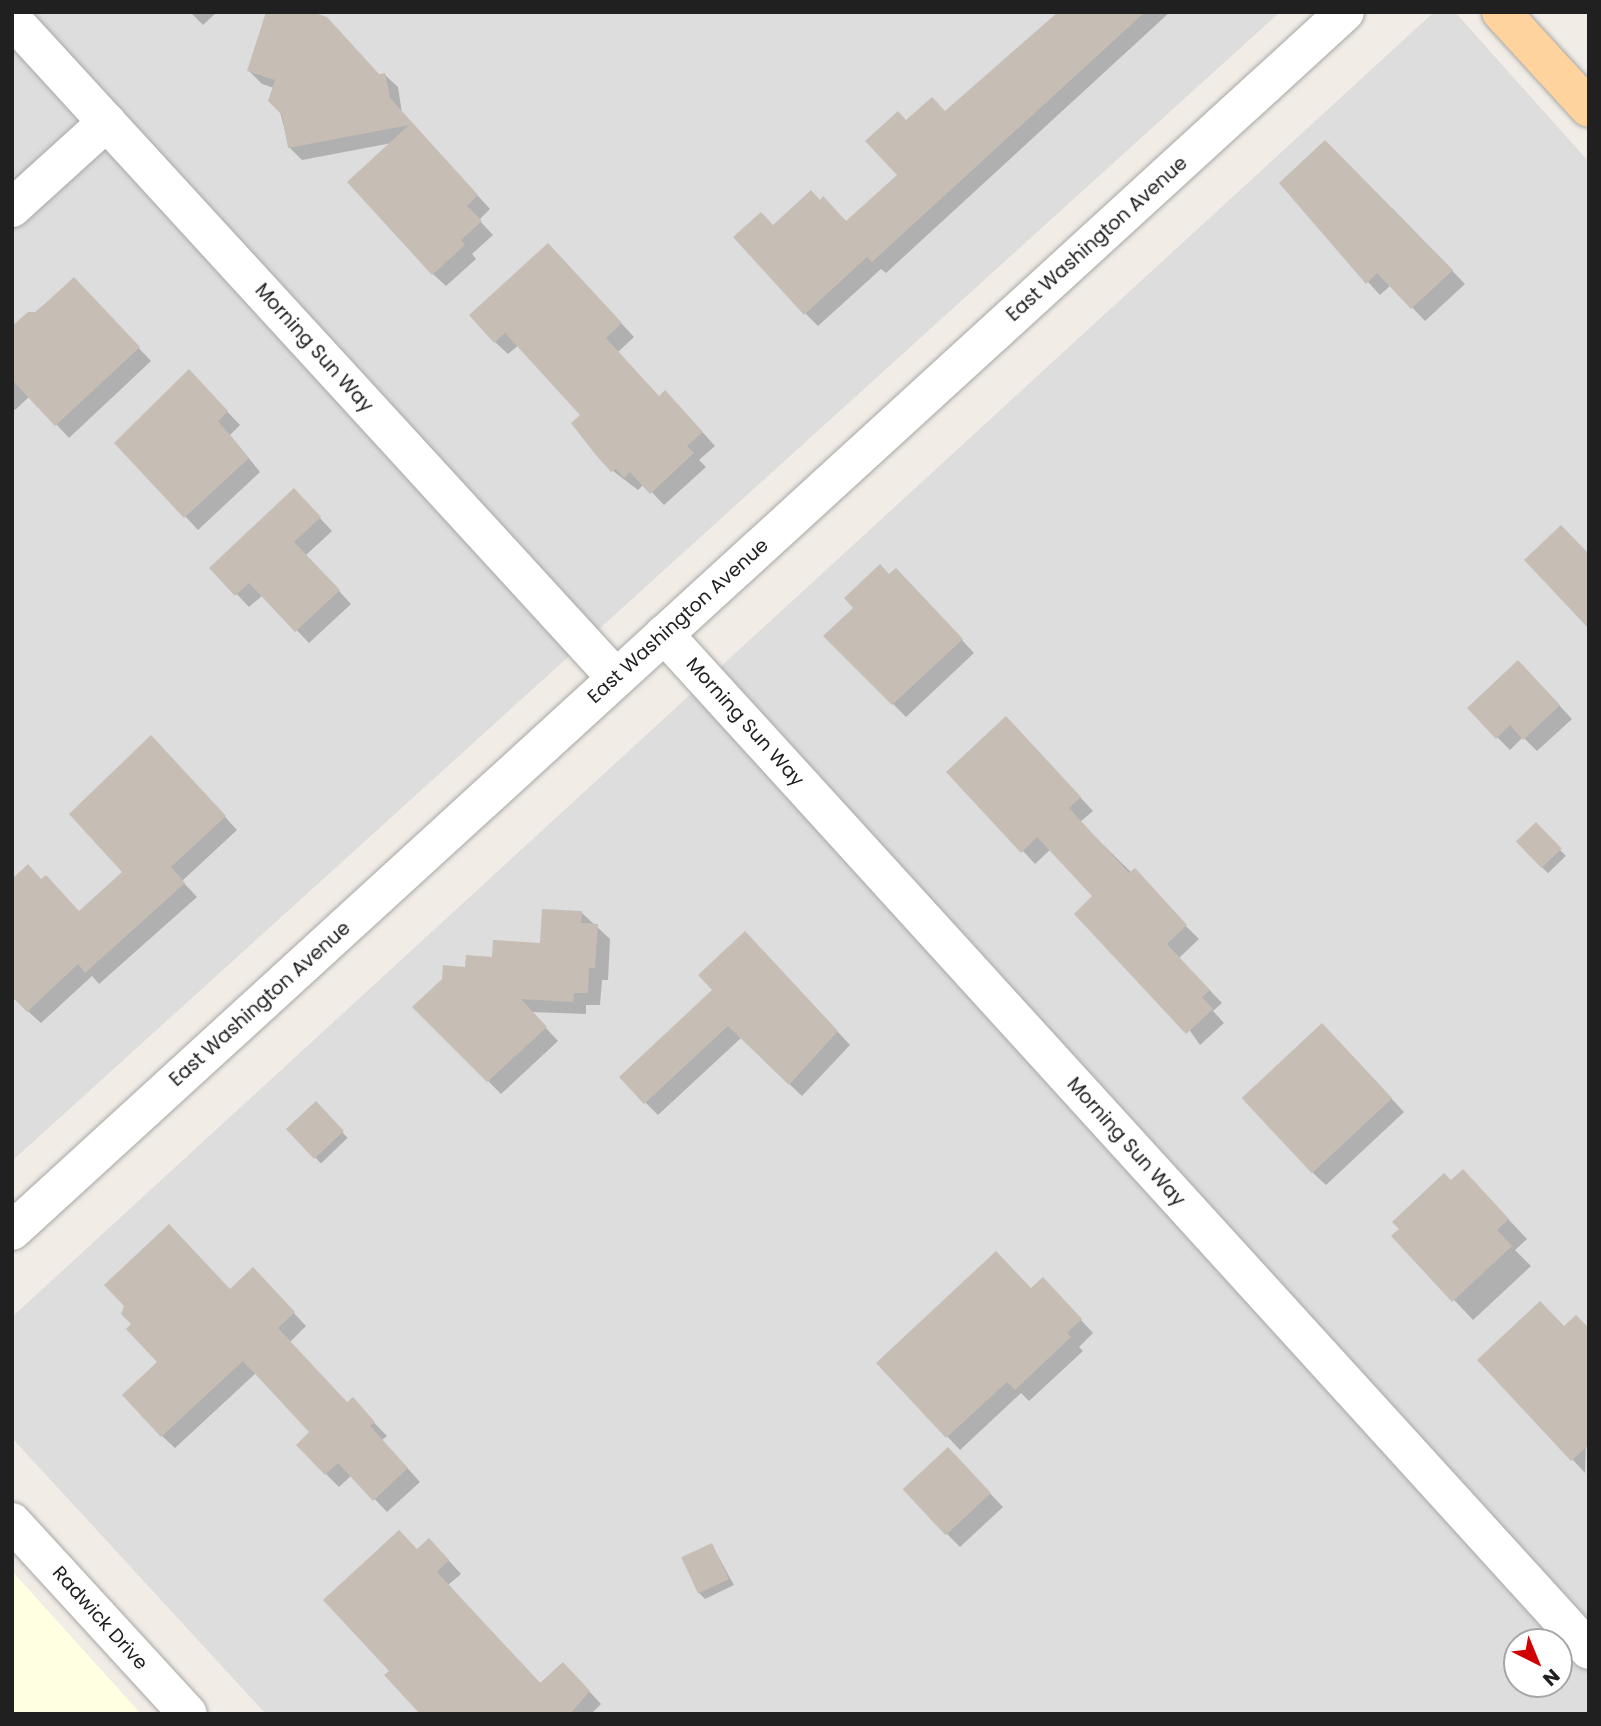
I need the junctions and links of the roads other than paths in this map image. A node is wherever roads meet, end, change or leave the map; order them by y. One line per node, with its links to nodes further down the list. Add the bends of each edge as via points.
1 (1345, 12): 7 (street, East Washington Avenue)
2 (1501, 12): 4 (main road)
3 (12, 19): 5 (street, Morning Sun Way)
4 (1589, 108)
5 (107, 122): 6 (street); 8 (street, Morning Sun Way)
6 (12, 208)
7 (664, 634): 8 (street, East Washington Avenue); 11 (street, Morning Sun Way)
8 (616, 678): 9 (street, East Washington Avenue)
9 (12, 1231)
10 (12, 1522): 12 (street, Radwick Drive)
11 (1589, 1650)
12 (188, 1714)

